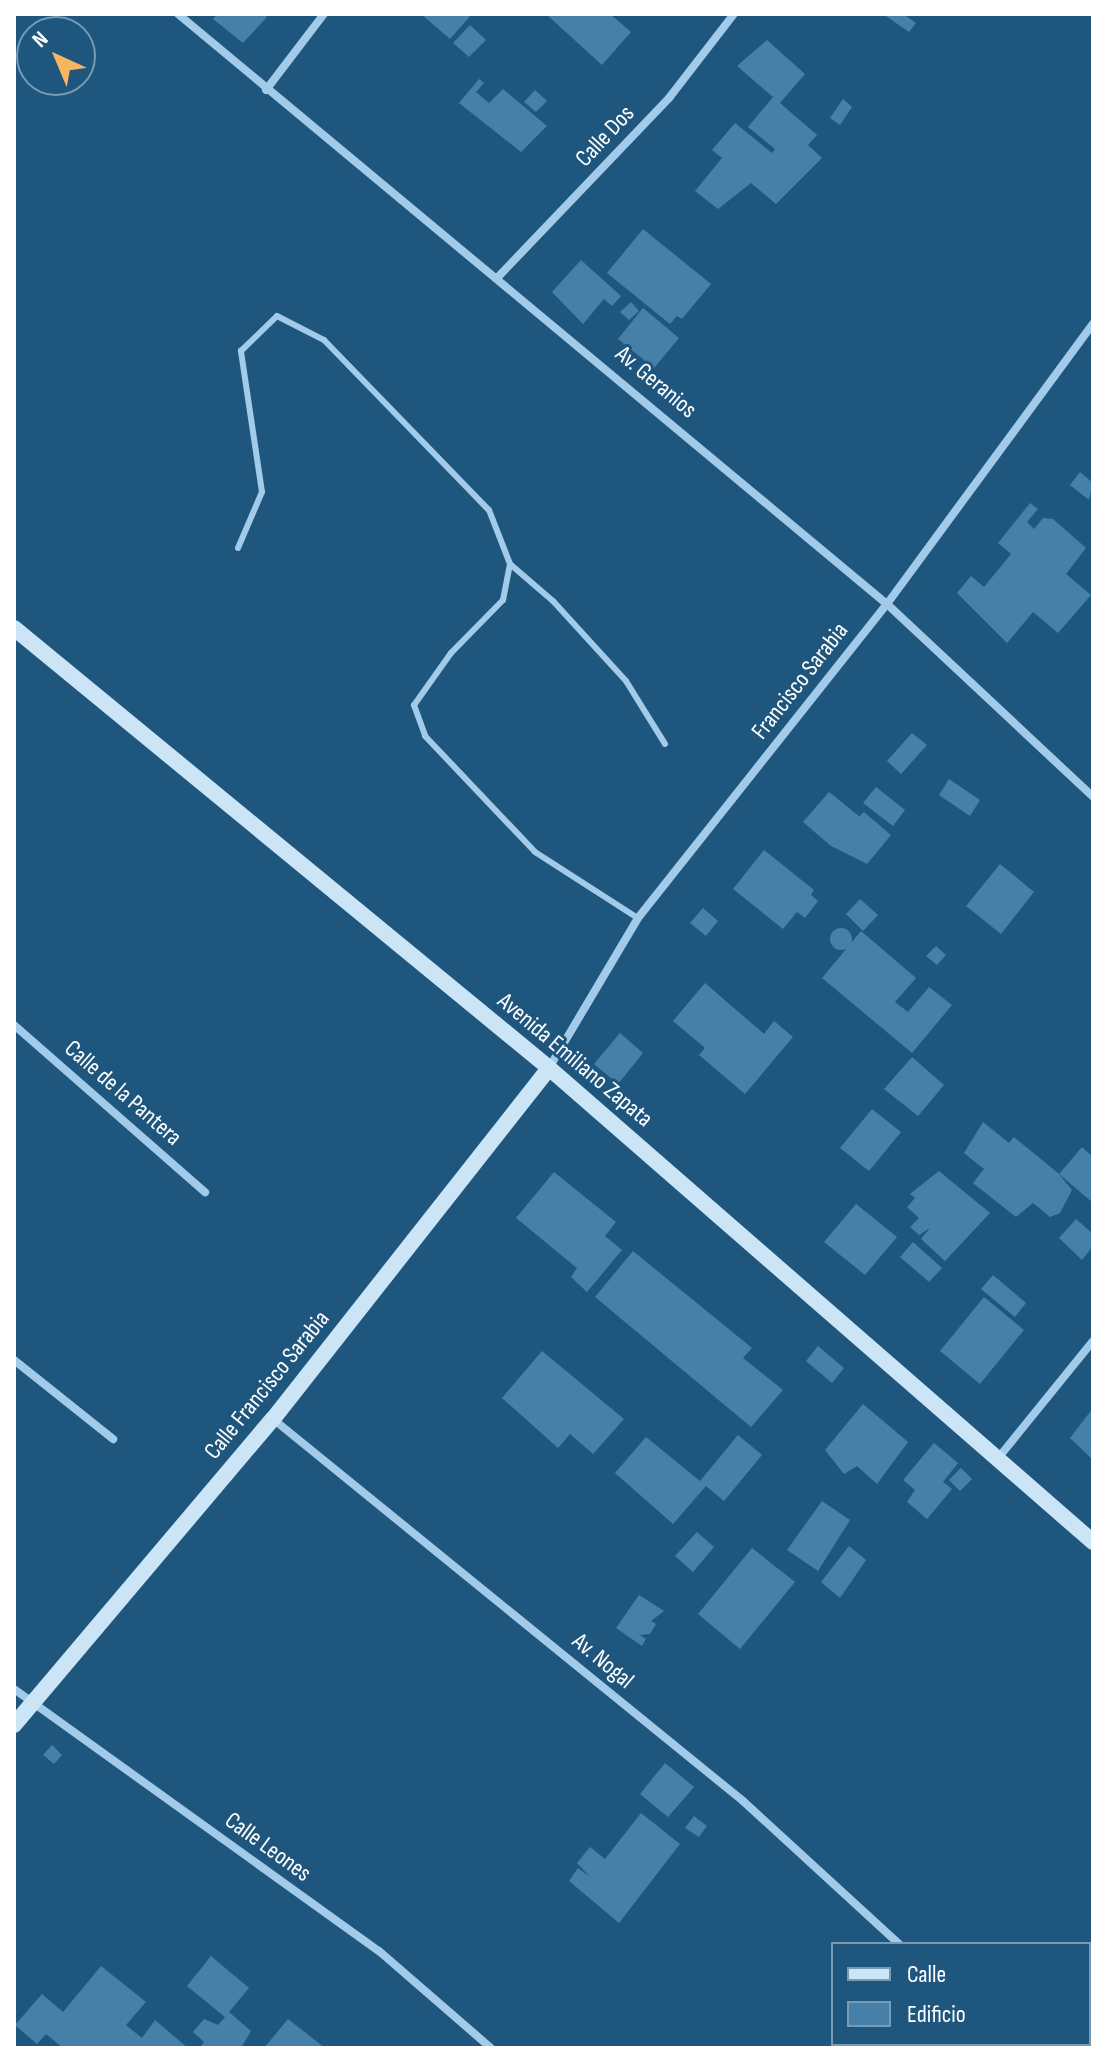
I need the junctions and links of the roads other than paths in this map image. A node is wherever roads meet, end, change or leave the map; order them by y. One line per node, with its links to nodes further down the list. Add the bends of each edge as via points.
1 (178, 14): 4 (street, Av. Geranios)
2 (324, 14): 4 (street)
3 (734, 14): 5 (street, Calle Dos, via 669,98)
4 (266, 90): 5 (street, Av. Geranios)
5 (498, 277): 9 (street, Av. Geranios)
6 (1093, 324): 9 (street, Francisco Sarabia)
7 (238, 548): 8 (lane, via 262,492 241,351 277,316 324,340 489,510)
8 (510, 564): 11 (lane, via 553,601 626,681); 13 (lane, via 503,600 451,653 414,705 425,736 535,852)
9 (887, 604): 12 (street, Av. Geranios); 13 (street, Francisco Sarabia)
10 (14, 628): 15 (main road, Avenida Emiliano Zapata)
11 (665, 744)
12 (1093, 797)
13 (638, 918): 15 (street, Francisco Sarabia)
14 (14, 1025): 16 (street, Calle de la Pantera)
15 (549, 1068): 19 (main road, Calle Francisco Sarabia); 21 (main road, Avenida Emiliano Zapata)
16 (205, 1192)
17 (1093, 1341): 21 (street)
18 (14, 1360): 20 (street)
19 (273, 1419): 24 (main road, Calle Francisco Sarabia); 26 (street, Av. Nogal, via 743,1801)
20 (113, 1439)
21 (999, 1457): 22 (main road, Avenida Emiliano Zapata)
22 (1093, 1542)
23 (14, 1689): 24 (street, Calle Leones)
24 (34, 1705): 25 (main road, Calle Francisco Sarabia); 27 (street, Calle Leones, via 379,1951)
25 (14, 1725)
26 (897, 1942)
27 (491, 2048)

